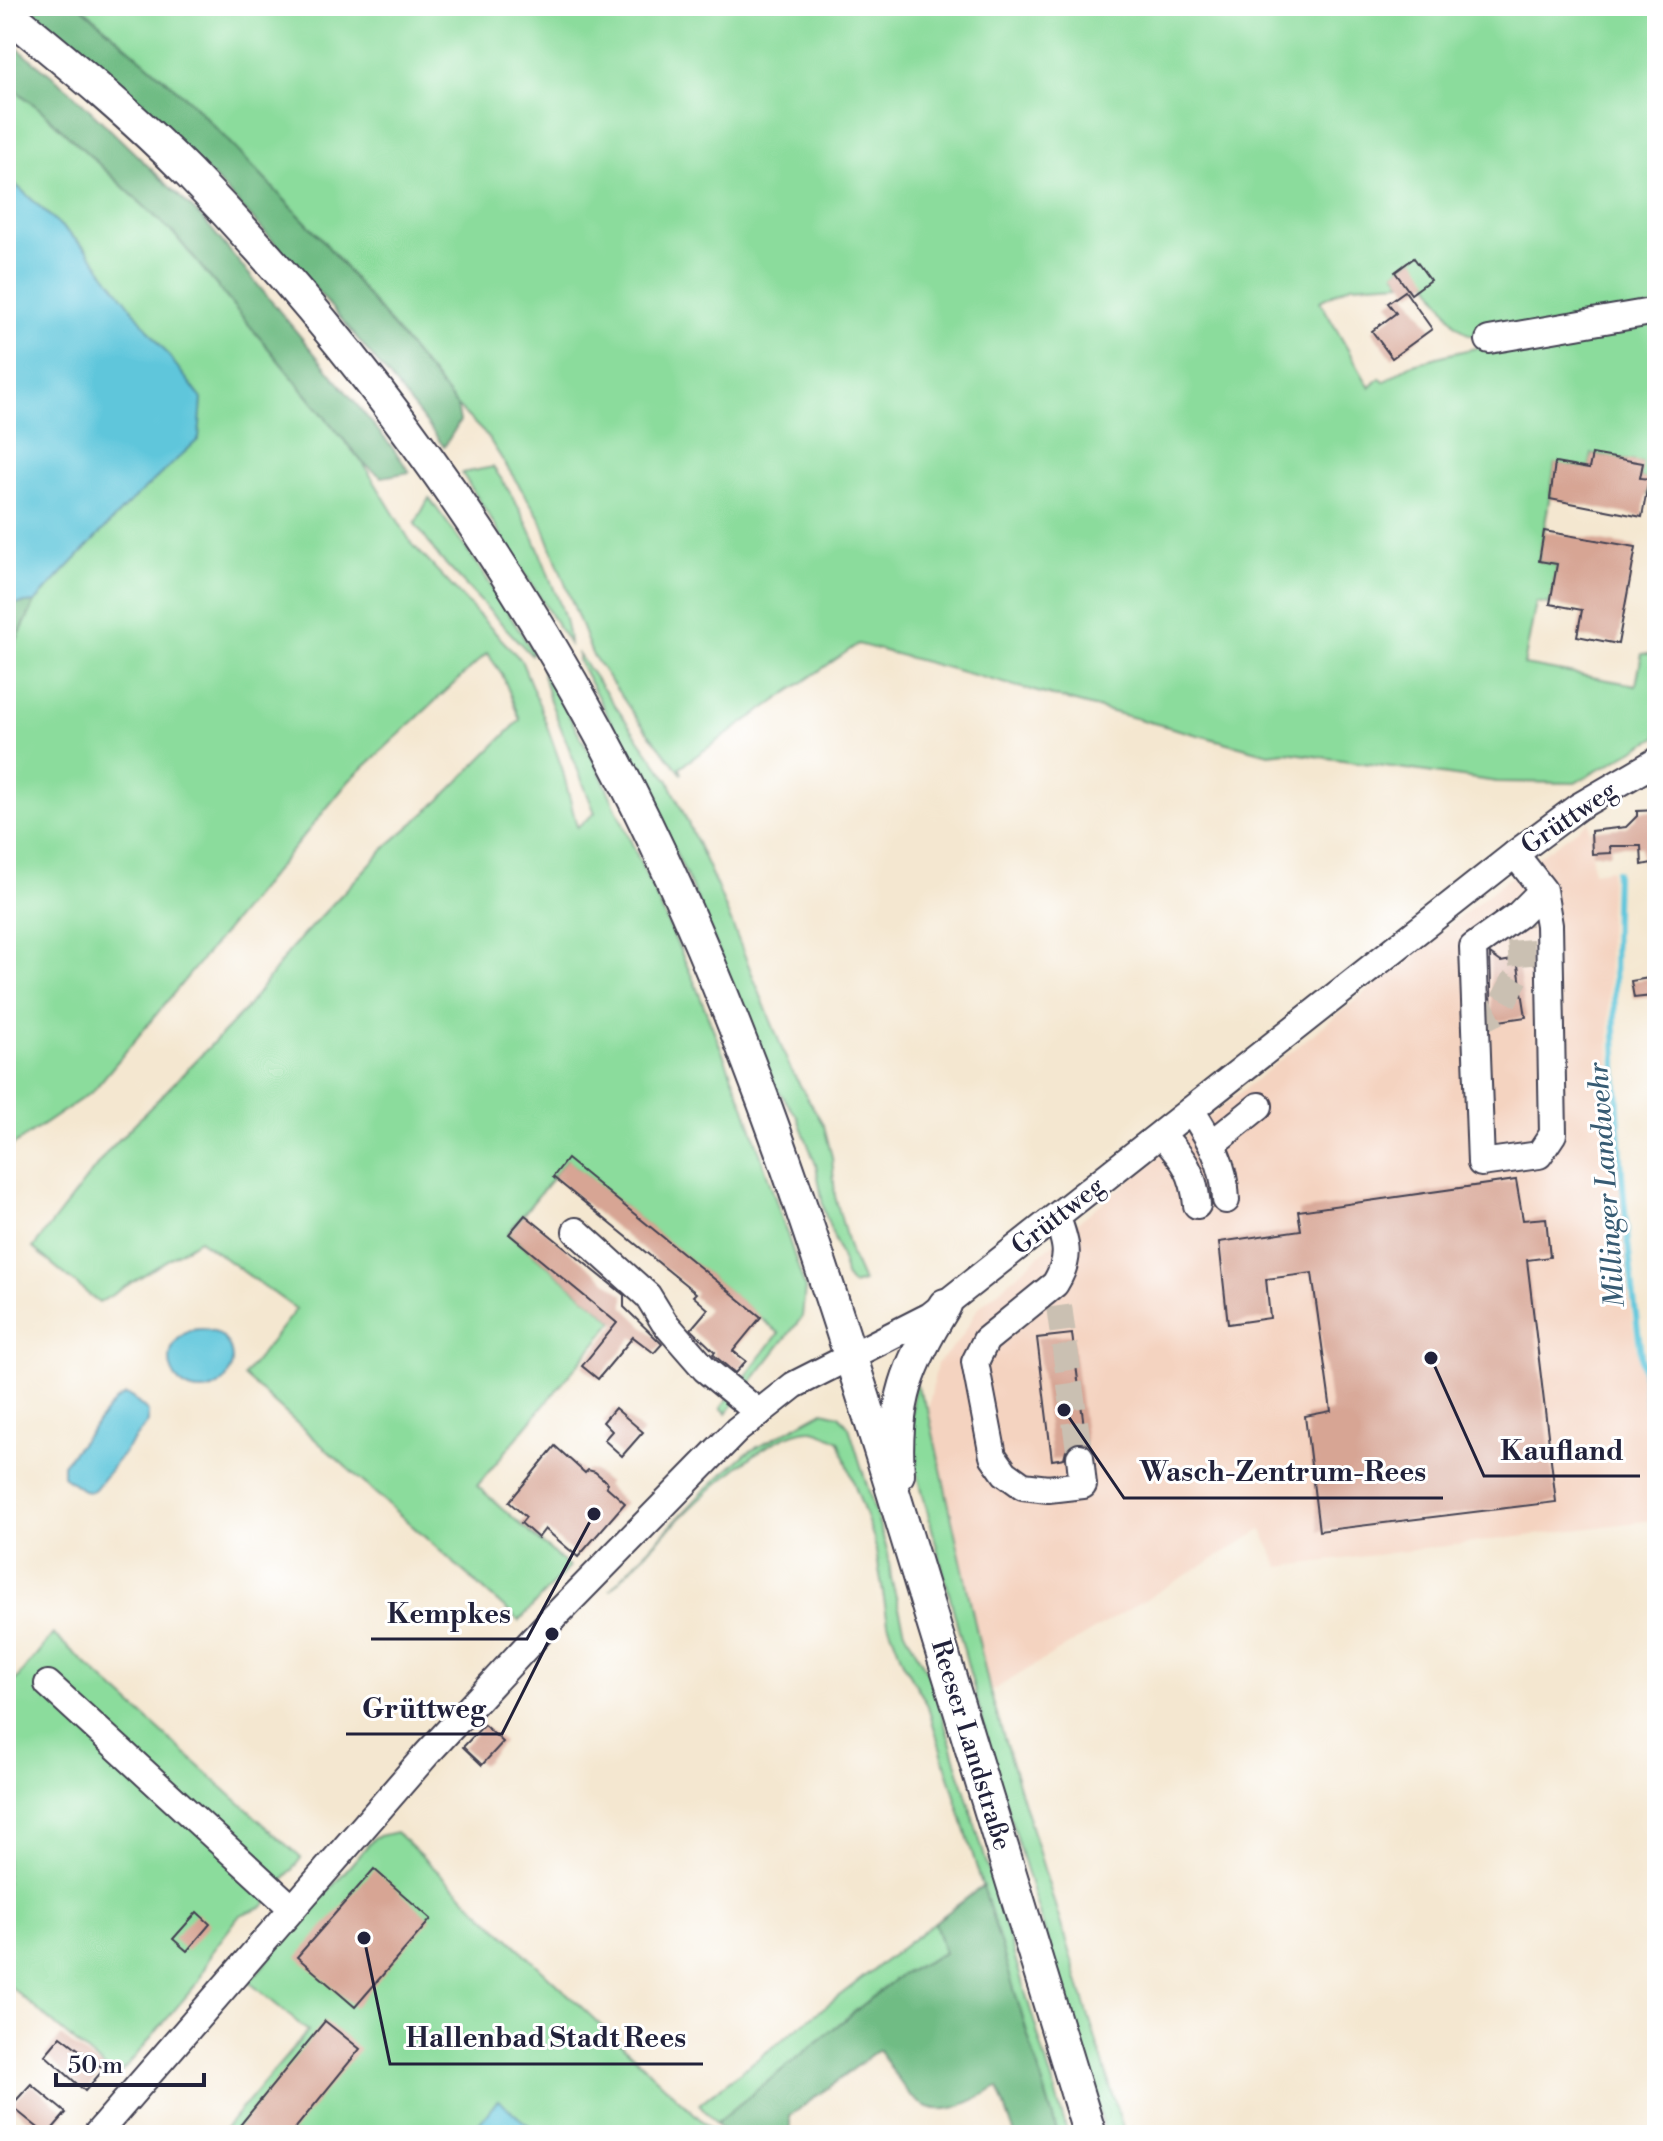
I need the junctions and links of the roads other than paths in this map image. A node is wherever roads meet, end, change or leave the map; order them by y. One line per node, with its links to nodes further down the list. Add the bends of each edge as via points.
1 (6, 12): 16 (main road, Reeser Landstraße, via 187,172 344,350 437,472 571,682 676,890 741,1043)
2 (1657, 311): 3 (street)
3 (1489, 340)
4 (1657, 761): 5 (street, Grüttweg, via 1578,807)
5 (1515, 854): 6 (street); 8 (street, Grüttweg)
6 (1543, 890): 6 (street, via 1473,947 1481,1163 1539,1155 1553,1134 1549,925)
7 (1259, 1106): 10 (street)
8 (1191, 1110): 9 (street, Grüttweg); 10 (street)
9 (1161, 1134): 12 (street, via 1190,1172); 13 (street, Grüttweg)
10 (1213, 1143): 11 (street)
11 (1226, 1200)
12 (1197, 1205)
13 (1057, 1218): 15 (street, Grüttweg); 18 (street, via 1068,1251 1057,1295 986,1340 975,1362 993,1456 1005,1473 1023,1486 1083,1485)
14 (576, 1231): 17 (street, via 648,1296 705,1369)
15 (945, 1305): 16 (street, Grüttweg); 19 (main road, via 911,1363 901,1397 897,1449)
16 (851, 1355): 17 (street, Grüttweg, via 794,1385); 19 (main road, Reeser Landstraße)
17 (759, 1413): 21 (street, Grüttweg, via 554,1617)
18 (1080, 1457)
19 (902, 1521): 23 (main road, Reeser Landstraße)
20 (48, 1684): 21 (street)
21 (292, 1908): 22 (street, Grüttweg)
22 (96, 2135)
23 (1090, 2135)

